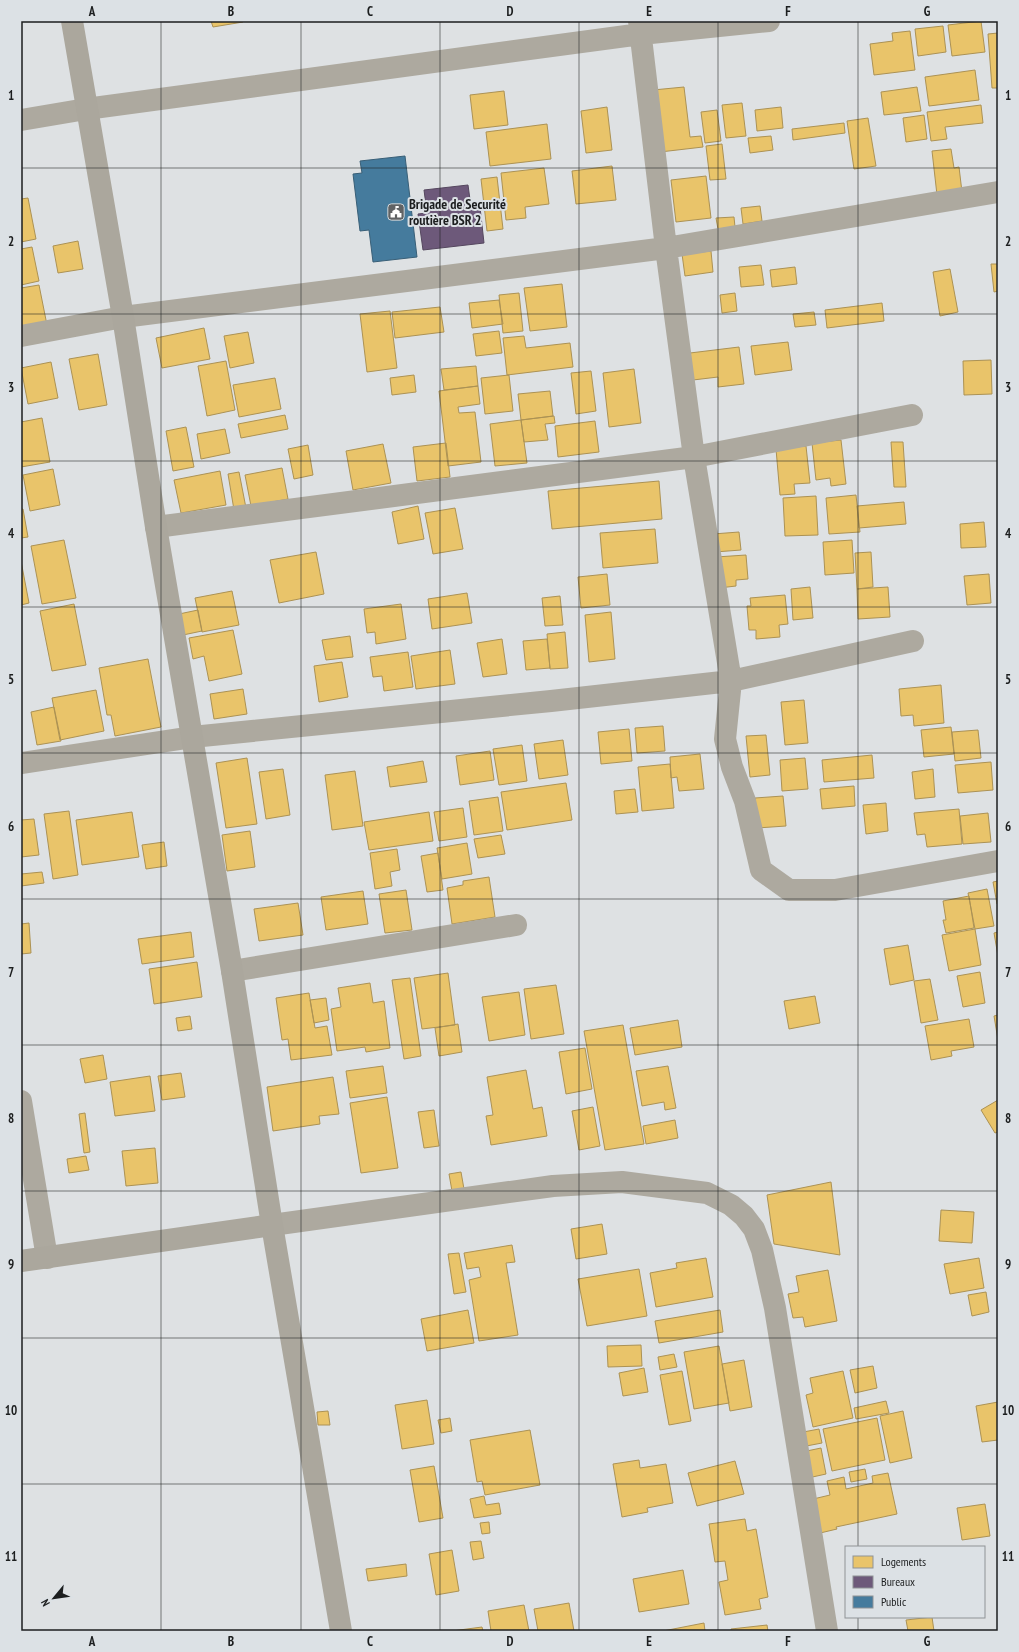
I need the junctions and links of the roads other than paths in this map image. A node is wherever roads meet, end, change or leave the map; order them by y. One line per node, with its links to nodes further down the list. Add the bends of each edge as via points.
1 (72, 21): 4 (street)
2 (769, 21): 3 (street)
3 (640, 28): 4 (street); 7 (street)
4 (86, 109): 5 (street); 8 (street)
5 (21, 120)
6 (998, 192): 7 (street)
7 (666, 248): 8 (street); 11 (street)
8 (123, 317): 9 (street); 12 (street)
9 (21, 336)
10 (912, 414): 11 (street)
11 (694, 457): 12 (street); 14 (street)
12 (156, 527): 15 (street)
13 (913, 641): 14 (street)
14 (731, 680): 15 (street, via 551,701); 17 (street, via 725,739 730,760 745,801 761,870 789,890 835,890)
15 (192, 736): 16 (street); 19 (street)
16 (21, 763)
17 (998, 861)
18 (516, 925): 19 (street)
19 (232, 971): 21 (street)
20 (21, 1101): 22 (street)
21 (272, 1225): 22 (street); 24 (street); 25 (street, via 516,1191 622,1182 707,1193 731,1205 754,1229 762,1250 775,1308)
22 (46, 1258): 23 (street)
23 (21, 1261)
24 (341, 1631)
25 (826, 1631)

